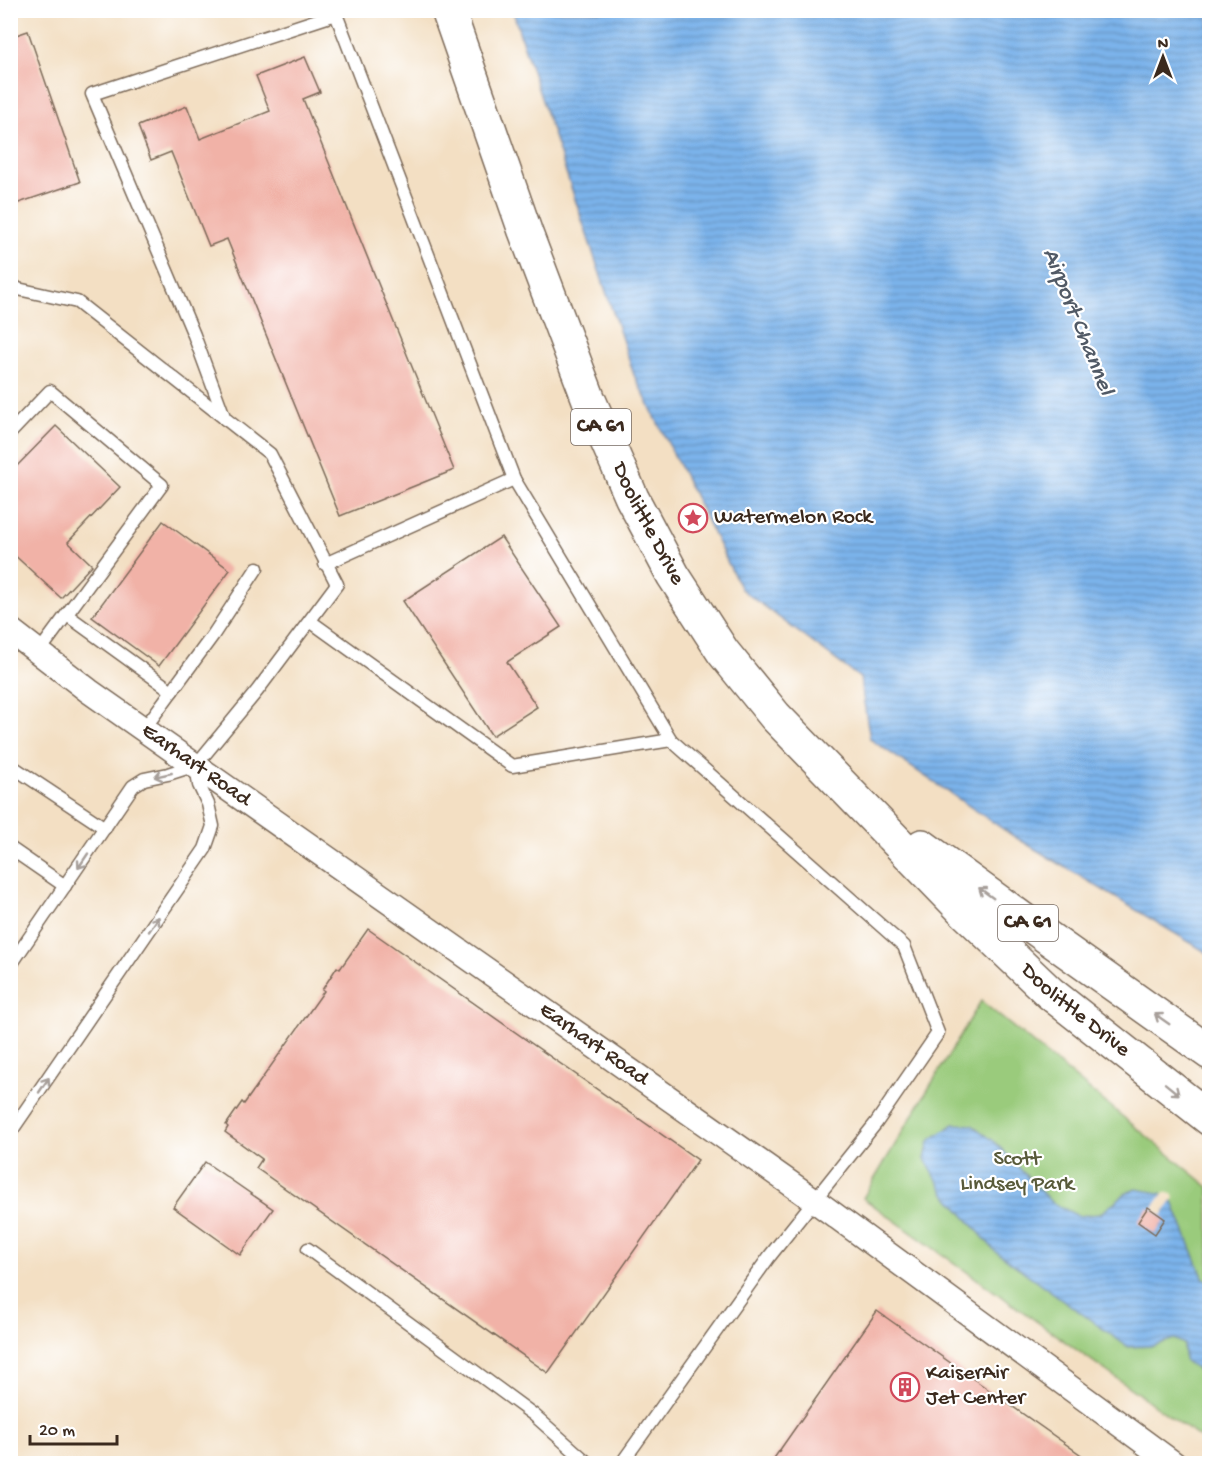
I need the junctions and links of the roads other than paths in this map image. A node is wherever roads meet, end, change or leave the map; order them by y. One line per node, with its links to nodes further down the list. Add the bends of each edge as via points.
1 (448, 10): 17 (main road, Doolittle Drive / CA 61, via 525,231 589,399 632,498 673,575 723,652 775,716)
2 (10, 283): 3 (lane, via 18,289 77,302)
3 (225, 419): 5 (lane, via 194,335 92,94 336,14); 6 (lane, via 270,454)
4 (10, 433): 8 (lane, via 50,391 162,485)
5 (514, 479): 6 (lane); 14 (lane)
6 (326, 564): 9 (lane, via 337,584)
7 (257, 568): 12 (lane)
8 (67, 615): 11 (lane); 12 (lane)
9 (310, 621): 14 (lane, via 512,766); 16 (lane)
10 (10, 630): 11 (street, Earhart Road)
11 (39, 652): 13 (street, Earhart Road)
12 (172, 692): 13 (lane)
13 (144, 729): 16 (street, Earhart Road)
14 (671, 740): 25 (lane, via 904,946 938,1033 876,1123)
15 (10, 765): 18 (lane)
16 (196, 765): 18 (lane, one-way to 18, via 144,779 133,786); 24 (lane, one-way to 16, via 204,849 213,826); 25 (street, Earhart Road)
17 (848, 792): 22 (main road, Doolittle Drive / CA 61, one-way to 17); 23 (main road, Doolittle Drive / CA 61, one-way to 23, via 1050,993)
18 (105, 828): 20 (lane, one-way to 20)
19 (10, 848): 20 (lane)
20 (65, 886): 21 (lane)
21 (10, 966)
22 (1209, 1053)
23 (1209, 1119)
24 (10, 1133)
25 (814, 1200): 28 (lane); 29 (street, Earhart Road)
26 (308, 1249): 27 (lane, via 534,1415)
27 (589, 1464)
28 (621, 1464)
29 (1174, 1464)

